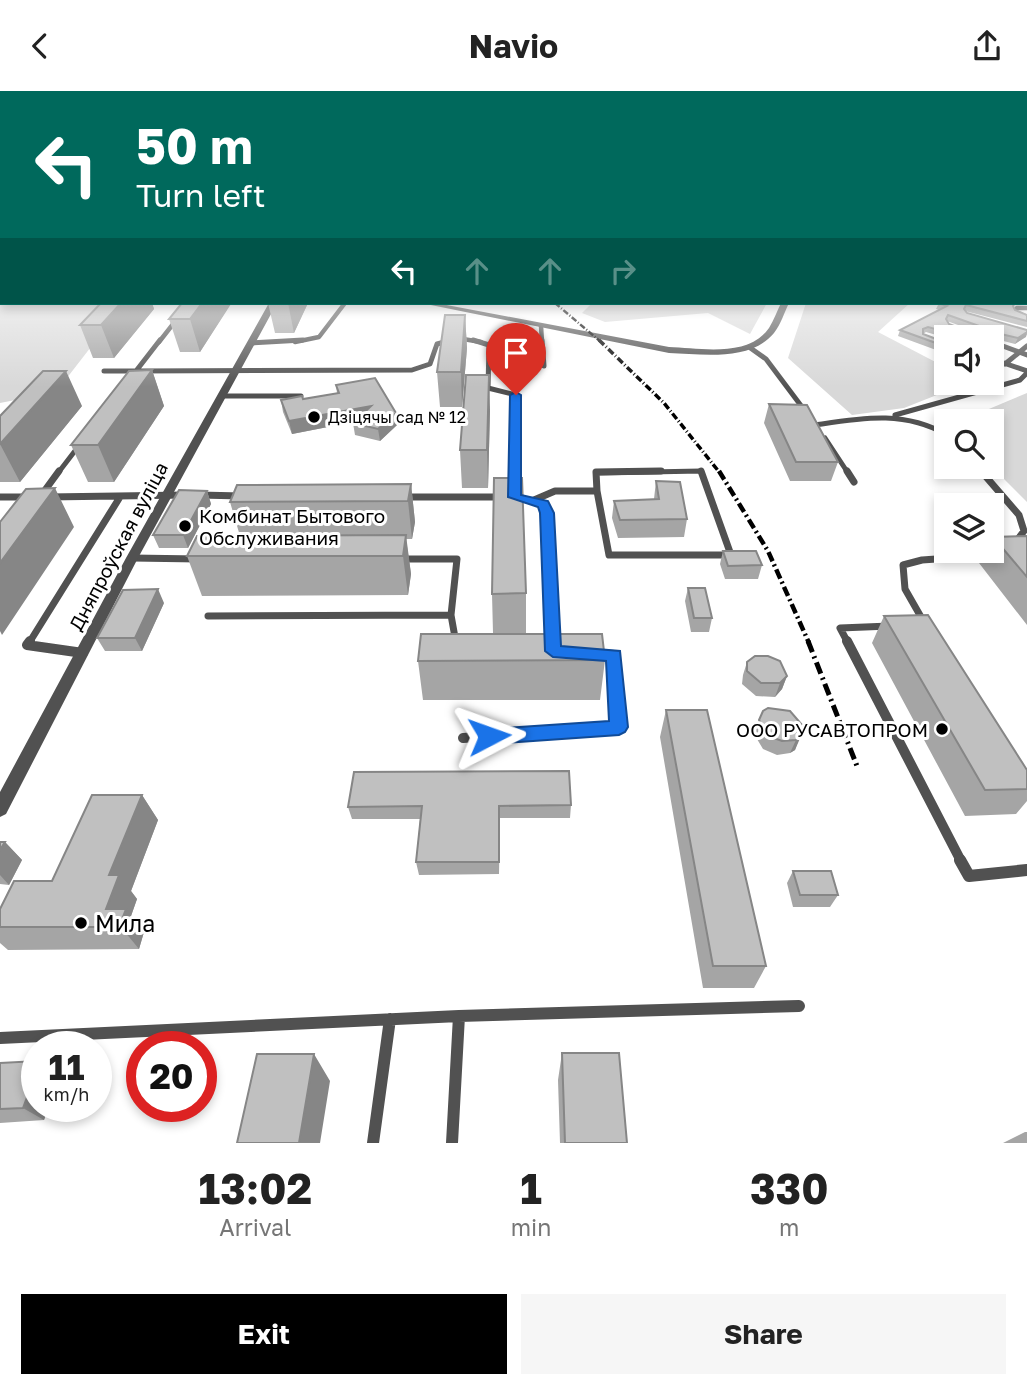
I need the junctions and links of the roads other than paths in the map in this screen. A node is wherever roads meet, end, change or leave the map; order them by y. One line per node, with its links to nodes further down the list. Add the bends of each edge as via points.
1 (272, 305): 9 (street, Дняпроўская вуліца)
2 (343, 305): 9 (lane, via 318,337)
3 (435, 305): 8 (street)
4 (784, 305): 12 (street, via 769,333)
5 (1027, 308): 7 (lane, via 1017,307 1015,312)
6 (184, 310): 19 (lane)
7 (1027, 317)
8 (541, 326): 12 (street, via 669,350); 16 (lane)
9 (251, 343): 17 (street, Дняпроўская вуліца)
10 (1004, 346): 13 (lane)
11 (1027, 346): 13 (lane)
12 (750, 347): 24 (lane, via 766,359)
13 (1019, 352): 14 (lane); 15 (lane)
14 (1027, 355)
15 (1005, 364): 20 (lane)
16 (544, 366)
17 (237, 370): 19 (lane); 21 (street, Дняпроўская вуліца); 36 (lane, via 422,369 430,364 437,344 464,339 489,345 488,388 516,395)
18 (104, 371): 19 (lane)
19 (136, 371)
20 (1027, 372): 23 (lane, via 1020,380)
21 (223, 396): 22 (lane); 30 (street, Дняпроўская вуліца)
22 (301, 396)
23 (895, 415): 24 (lane); 25 (lane)
24 (815, 425): 28 (lane)
25 (934, 427)
26 (86, 436): 34 (lane)
27 (988, 479): 43 (lane, via 1019,515 1024,531 1007,552 904,565 908,598)
28 (855, 482)
29 (597, 491): 29 (lane, via 609,555 731,555 701,471 596,472); 37 (lane, via 555,491)
30 (167, 495): 31 (lane); 35 (lane); 38 (street, Дняпроўская вуліца)
31 (250, 496)
32 (389, 496): 36 (lane)
33 (0, 497): 34 (lane)
34 (39, 497): 35 (lane)
35 (120, 497): 49 (lane, via 27,645)
36 (514, 497): 37 (lane)
37 (534, 500): 48 (lane, via 543,504 547,513)
38 (132, 558): 39 (lane); 49 (street, Дняпроўская вуліца)
39 (213, 559)
40 (389, 559): 41 (lane, via 457,559)
41 (451, 615): 42 (lane); 47 (lane)
42 (208, 616)
43 (925, 624): 45 (lane); 46 (lane)
44 (900, 625): 53 (lane, via 840,628 968,876)
45 (912, 625)
46 (932, 636)
47 (457, 649)
48 (553, 651)
49 (83, 653): 52 (street, Дняпроўская вуліца)
50 (590, 654): 51 (lane, via 614,655 619,727)
51 (463, 738)
52 (0, 809)
53 (1027, 870)
54 (799, 1006): 55 (lane)
55 (459, 1016): 56 (lane); 59 (lane)
56 (390, 1019): 57 (lane); 58 (lane)
57 (0, 1038)
58 (373, 1143)
59 (452, 1143)

